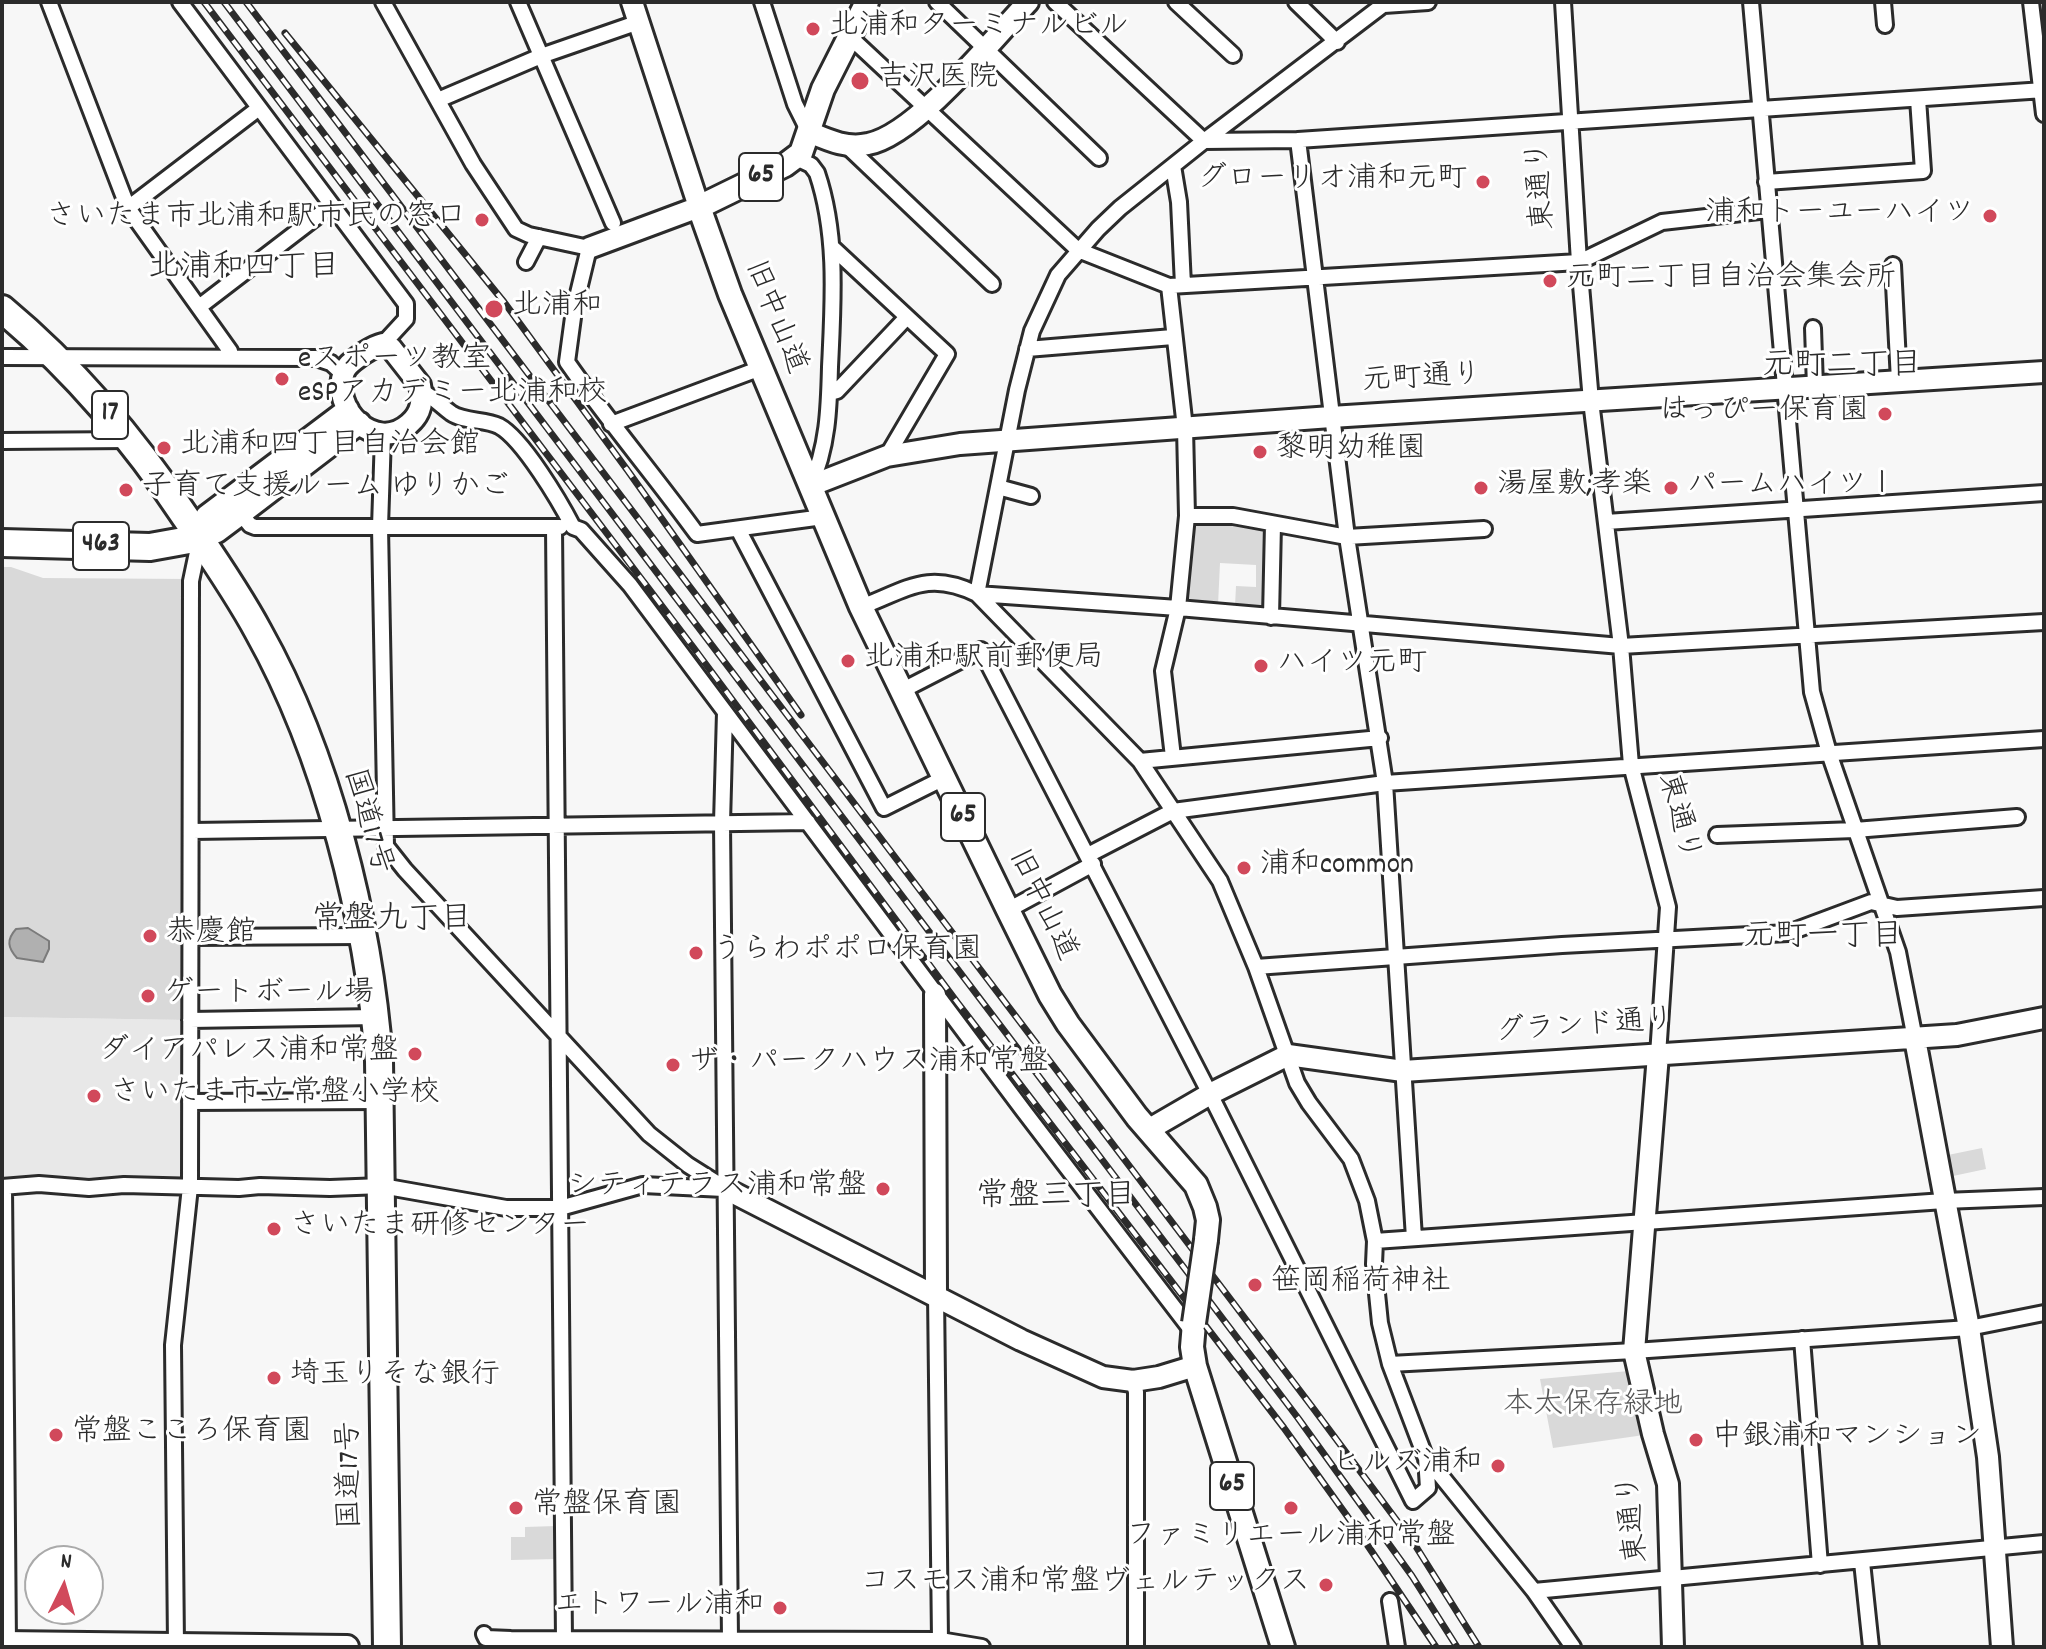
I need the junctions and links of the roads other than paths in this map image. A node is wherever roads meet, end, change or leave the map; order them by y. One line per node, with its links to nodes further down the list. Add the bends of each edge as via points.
1 (49, 2): 44 (street)
2 (180, 2): 29 (street)
3 (383, 2): 28 (street)
4 (518, 2): 25 (street)
5 (632, 2): 19 (street, 旧中山道)
6 (762, 2): 34 (street)
7 (867, 2): 21 (main road, 65)
8 (937, 2): 23 (street)
9 (1028, 2): 23 (street)
10 (1055, 2): 36 (street)
11 (1176, 2): 24 (street)
12 (1296, 2): 22 (street)
13 (1428, 2): 18 (street)
14 (1563, 2): 33 (street, 東通り)
15 (1751, 2): 31 (street)
16 (1883, 2): 20 (street)
17 (2031, 2): 26 (street)
18 (1386, 3): 22 (street)
19 (639, 22): 25 (street); 43 (street, 旧中山道)
20 (1885, 25)
21 (849, 36): 30 (street); 34 (main road, 65)
22 (1337, 42): 36 (street)
23 (985, 48): 30 (street); 39 (street)
24 (1233, 55)
25 (541, 56): 28 (street); 46 (street)
26 (2043, 90): 27 (street); 32 (street)
27 (1918, 99): 31 (street); 41 (street, via 1923,171)
28 (438, 100): 47 (street, via 516,229)
29 (259, 108): 42 (street); 44 (street)
30 (927, 109): 37 (street, via 903,129 868,145); 50 (street)
31 (1761, 110): 33 (street); 41 (street)
32 (2044, 114)
33 (1570, 122): 35 (street); 52 (street, 東通り)
34 (809, 132): 37 (street); 38 (main road, 65)
35 (1298, 140): 36 (street); 54 (street)
36 (1204, 141): 40 (street)
37 (846, 145): 55 (street)
38 (796, 158): 43 (main road, 65); 48 (street, via 817,173)
39 (1099, 158)
40 (1173, 166): 50 (street); 56 (street, via 1179,202)
41 (1766, 182): 45 (street)
42 (332, 205): 57 (street); 62 (street, via 406,304 406,319)
43 (699, 207): 49 (street); 67 (main road, 旧中山道 / 65)
44 (128, 208): 57 (street)
45 (1768, 210): 52 (street, via 1662,222); 72 (street)
46 (613, 223)
47 (539, 237): 49 (street); 51 (street)
48 (832, 247): 59 (street); 74 (street)
49 (589, 248): 78 (street, via 567,362)
50 (1078, 250): 56 (street); 63 (street, via 1058,275)
51 (526, 262)
52 (1579, 262): 54 (street); 75 (street, 東通り)
53 (1893, 265): 70 (street)
54 (1313, 278): 56 (street); 77 (street)
55 (992, 284)
56 (1176, 286): 61 (street)
57 (199, 307): 64 (street)
58 (2, 309): 66 (highway, 国道17号 / 17)
59 (907, 317): 74 (street); 84 (street, via 947,354)
60 (1813, 328): 71 (street)
61 (1173, 337): 63 (street); 79 (street)
62 (383, 344): 69 (street, via 348,365); 73 (street)
63 (1027, 349): 83 (street)
64 (231, 356): 66 (street); 69 (street, via 316,358)
65 (2, 357): 66 (street)
66 (54, 357): 81 (highway, 国道17号 / 17)
67 (761, 368): 78 (street); 85 (main road, 旧中山道 / 65)
68 (2044, 372): 70 (street, 元町通り)
69 (343, 374): 76 (street, via 343,396)
70 (1899, 381): 71 (street, 元町通り)
71 (1815, 387): 72 (street, 元町通り)
72 (1784, 389): 75 (street, 元町通り); 89 (street)
73 (421, 391): 80 (street, via 415,419 400,433); 97 (street, via 453,415 506,431 557,496)
74 (830, 393): 85 (street, via 823,451)
75 (1591, 401): 77 (street, 元町通り); 93 (street, 東通り)
76 (354, 416): 80 (street, via 368,430); 90 (street); 101 (street, via 206,516)
77 (1331, 417): 79 (street, 元町通り); 100 (street)
78 (611, 424): 98 (street, via 697,534)
79 (1185, 428): 83 (street, 元町通り); 91 (street)
80 (383, 435): 95 (street)
81 (129, 440): 82 (street); 101 (highway, 国道17号 / 17)
82 (2, 441)
83 (1007, 441): 84 (street, 元町通り); 86 (street)
84 (887, 456): 85 (street, 元町通り)
85 (810, 486): 92 (main road, 旧中山道 / 65)
86 (998, 487): 88 (street); 103 (street)
87 (2044, 493): 89 (street)
88 (1031, 496)
89 (1795, 509): 93 (street); 109 (street)
90 (241, 514): 95 (street, via 255,527); 101 (street)
91 (1187, 516): 94 (street, via 1233,516); 105 (street)
92 (823, 517): 98 (street); 104 (main road, 旧中山道 / 65)
93 (1606, 522): 110 (street, 東通り)
94 (1273, 524): 100 (street); 106 (street)
95 (380, 527): 96 (street); 126 (street)
96 (554, 527): 97 (street); 125 (street)
97 (573, 527): 112 (street, via 630,585)
98 (738, 529): 119 (street, via 884,808)
99 (1484, 529): 100 (street)
100 (1347, 537): 108 (street)
101 (200, 538): 102 (highway, 463, via 150,547); 127 (highway, 国道17号 / 17, via 277,669); 129 (street, via 191,581)
102 (2, 543)
103 (977, 594): 104 (street, via 930,581); 105 (street); 117 (street)
104 (861, 607): 111 (main road, 旧中山道 / 65)
105 (1178, 608): 106 (street); 116 (street, via 1163,671)
106 (1271, 617): 108 (street)
107 (2044, 622): 109 (street)
108 (1360, 624): 110 (street); 113 (street)
109 (1806, 636): 110 (street); 115 (street, via 1812,692)
110 (1621, 646): 118 (street, 東通り)
111 (901, 691): 119 (main road, 旧中山道 / 65); 131 (street, via 981,650)
112 (725, 712): 123 (street); 124 (street)
113 (1380, 738): 116 (street); 120 (street)
114 (2044, 739): 115 (street)
115 (1829, 753): 118 (street); 128 (street)
116 (1173, 757): 117 (street)
117 (1140, 761): 121 (street)
118 (1631, 765): 120 (street); 137 (street, 東通り, via 1668,907)
119 (944, 778): 134 (main road, 旧中山道 / 65)
120 (1385, 783): 121 (street); 138 (street)
121 (1173, 811): 131 (street); 139 (street, via 1220,881)
122 (2017, 817): 128 (street)
123 (808, 822): 124 (street); 140 (street)
124 (722, 823): 125 (street); 156 (street)
125 (557, 826): 126 (street); 144 (street)
126 (385, 829): 127 (street); 144 (street, via 386,846 403,868)
127 (337, 830): 129 (street); 135 (highway, 国道17号 / 17)
128 (1855, 830): 130 (street); 133 (street)
129 (192, 831): 136 (street)
130 (1717, 835)
131 (1090, 860): 134 (street); 149 (street)
132 (2044, 898): 133 (street, via 1897,908)
133 (1881, 904): 137 (street, via 1871,902 1788,933); 145 (street, via 1898,952)
134 (1008, 910): 152 (main road, 旧中山道 / 65, via 1058,1009)
135 (362, 936): 136 (street); 141 (highway, 国道17号 / 17)
136 (191, 937): 143 (street)
137 (1667, 939): 138 (street); 147 (street, 東通り)
138 (1397, 958): 139 (street); 148 (street)
139 (1256, 967): 146 (street)
140 (935, 994): 163 (street); 165 (street)
141 (376, 1017): 143 (street); 150 (highway, 国道17号 / 17)
142 (2044, 1018): 145 (street, グランド通り)
143 (190, 1020): 151 (street)
144 (560, 1039): 156 (street, via 649,1134); 159 (street)
145 (1915, 1039): 147 (street, グランド通り); 158 (street)
146 (1288, 1055): 148 (street, グランド通り); 149 (street); 162 (street, via 1309,1103 1351,1159)
147 (1658, 1055): 148 (street, グランド通り); 160 (street, 東通り)
148 (1403, 1071): 161 (street)
149 (1210, 1094): 152 (street); 172 (street, via 1413,1501 1428,1488)
150 (380, 1101): 151 (street); 153 (highway, 国道17号 / 17)
151 (190, 1102): 155 (street)
152 (1148, 1130): 165 (main road, 旧中山道 / 65, bridge, via 1196,1185 1208,1220)
153 (382, 1186): 155 (street); 159 (street, via 506,1208); 187 (highway, 国道17号 / 17)
154 (3, 1187): 155 (street); 184 (street)
155 (190, 1187): 185 (street, via 173,1345)
156 (726, 1189): 159 (street, via 643,1185); 163 (street); 182 (street)
157 (2044, 1197): 158 (street)
158 (1944, 1201): 160 (street); 166 (street)
159 (560, 1208): 181 (street)
160 (1644, 1222): 161 (street); 168 (street, 東通り)
161 (1414, 1238): 162 (street)
162 (1375, 1241): 169 (street, via 1380,1323)
163 (936, 1294): 171 (street, via 1103,1377); 183 (street)
164 (2044, 1313): 166 (street)
165 (1193, 1327): 170 (main road, 旧中山道 / 65)
166 (1969, 1328): 167 (street); 174 (street)
167 (1802, 1339): 168 (street); 176 (street)
168 (1634, 1351): 169 (street); 177 (street, 東通り, via 1668,1484)
169 (1390, 1364): 172 (street)
170 (1195, 1366): 171 (street); 190 (main road, 旧中山道 / 65)
171 (1133, 1381): 189 (street)
172 (1425, 1456): 178 (street)
173 (2044, 1543): 174 (street)
174 (1995, 1549): 175 (street); 195 (street)
175 (1862, 1562): 176 (street); 194 (street)
176 (1820, 1565): 177 (street)
177 (1672, 1578): 178 (street); 193 (street, 東通り)
178 (1534, 1591): 192 (street)
179 (1390, 1601): 191 (street)
180 (484, 1634): 181 (street)
181 (564, 1639): 182 (street)
182 (730, 1639): 183 (street)
183 (940, 1643): 188 (street)
184 (6, 1644): 185 (main road)
185 (176, 1645): 186 (main road)
186 (347, 1647)
187 (387, 1647)
188 (982, 1647)
189 (1136, 1647)
190 (1283, 1647)
191 (1397, 1647)
192 (1573, 1647)
193 (1673, 1647)
194 (1871, 1647)
195 (2002, 1647)

